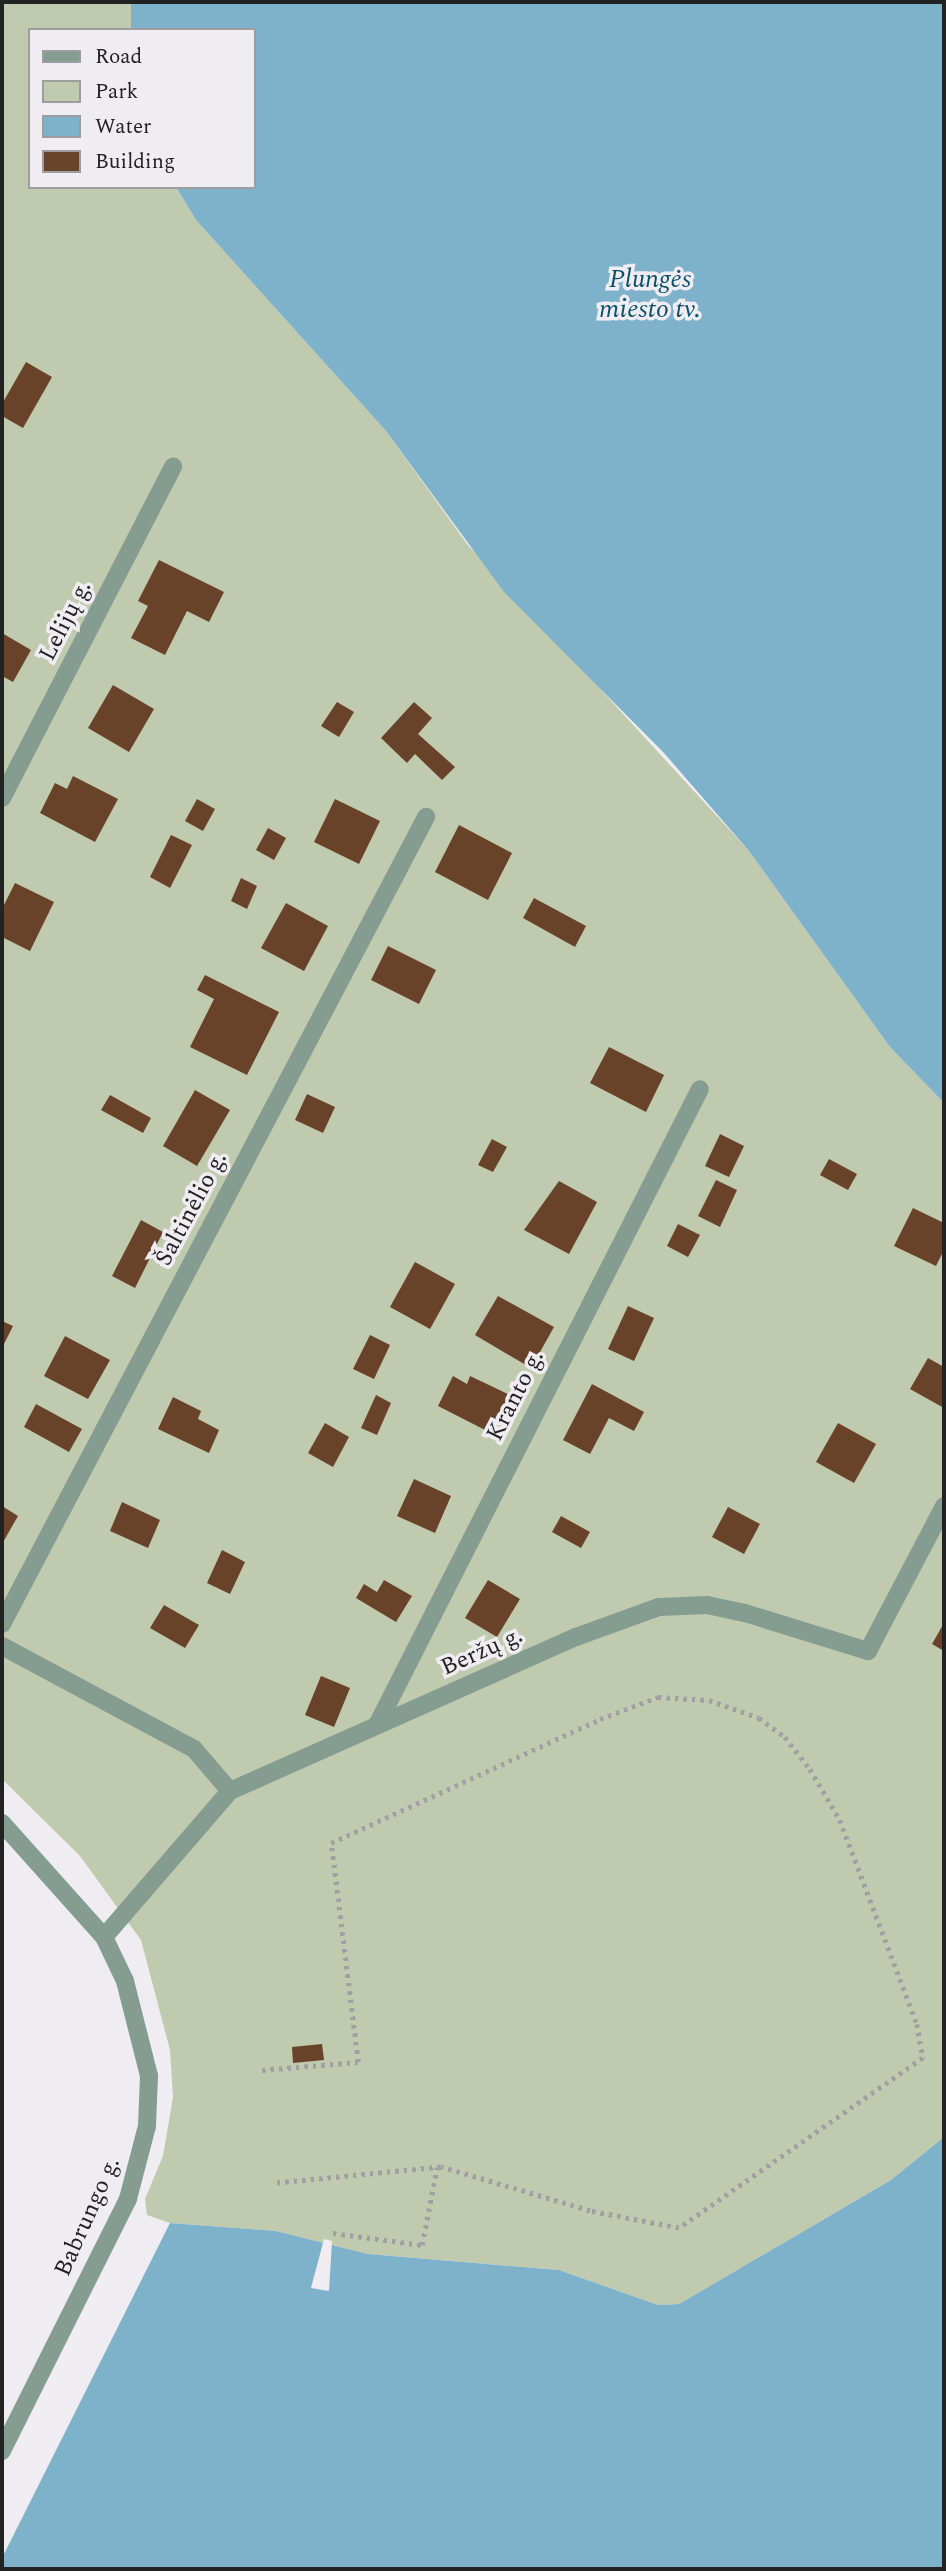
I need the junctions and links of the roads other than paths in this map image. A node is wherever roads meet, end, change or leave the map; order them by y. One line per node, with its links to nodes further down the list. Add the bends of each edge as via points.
1 (173, 467): 2 (street, Lelijų g.)
2 (2, 798)
3 (426, 817): 6 (street, Šaltinėlio g.)
4 (700, 1089): 8 (street, Kranto g.)
5 (944, 1506): 8 (street, Beržų g., via 867,1651 745,1613 707,1605 659,1607 576,1637)
6 (2, 1624)
7 (2, 1646): 9 (street, via 194,1749)
8 (377, 1725): 9 (street, Beržų g.)
9 (230, 1791): 11 (street)
10 (2, 1823): 11 (street, Babrungo g.)
11 (104, 1937): 12 (street, Babrungo g., via 125,1981 149,2076 139,2169)
12 (2, 2451)

